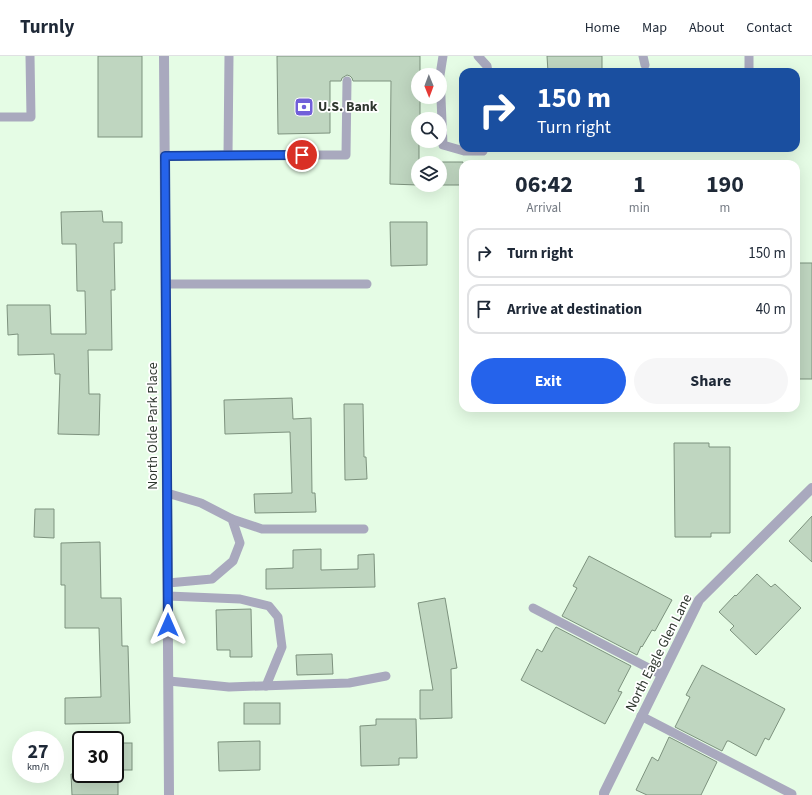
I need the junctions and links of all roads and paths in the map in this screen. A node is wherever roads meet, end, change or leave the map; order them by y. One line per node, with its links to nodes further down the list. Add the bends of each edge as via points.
1 (30, 56): 10 (lane, via 31,117)
2 (164, 56): 13 (street, North Olde Park Place)
3 (228, 56): 12 (lane)
4 (443, 56): 11 (lane, via 440,75 443,145)
5 (478, 56): 7 (lane)
6 (749, 56): 8 (lane)
7 (487, 68)
8 (749, 68)
9 (347, 81): 12 (lane, via 346,155)
10 (0, 117)
11 (459, 150)
12 (228, 155): 13 (lane)
13 (165, 156): 14 (street, North Olde Park Place)
14 (166, 284): 15 (lane); 17 (street, North Olde Park Place)
15 (368, 284)
16 (812, 488): 23 (street, North Eagle Glen Lane, via 699,600)
17 (167, 493): 18 (lane, via 200,503); 20 (street, North Olde Park Place)
18 (232, 519): 19 (lane, via 262,528); 20 (lane, via 240,543 233,561 212,579)
19 (364, 529)
20 (168, 583): 21 (street, North Olde Park Place)
21 (168, 596): 25 (street, North Olde Park Place); 26 (lane, via 240,599 269,606 278,617 282,648)
22 (533, 608): 23 (lane)
23 (662, 675): 27 (street, North Eagle Glen Lane)
24 (386, 676): 26 (lane, via 349,683)
25 (169, 681): 26 (lane, via 230,687); 29 (street, North Olde Park Place)
26 (266, 686)
27 (641, 716): 28 (lane); 30 (street, North Eagle Glen Lane)
28 (792, 794)
29 (169, 795)
30 (604, 795)

